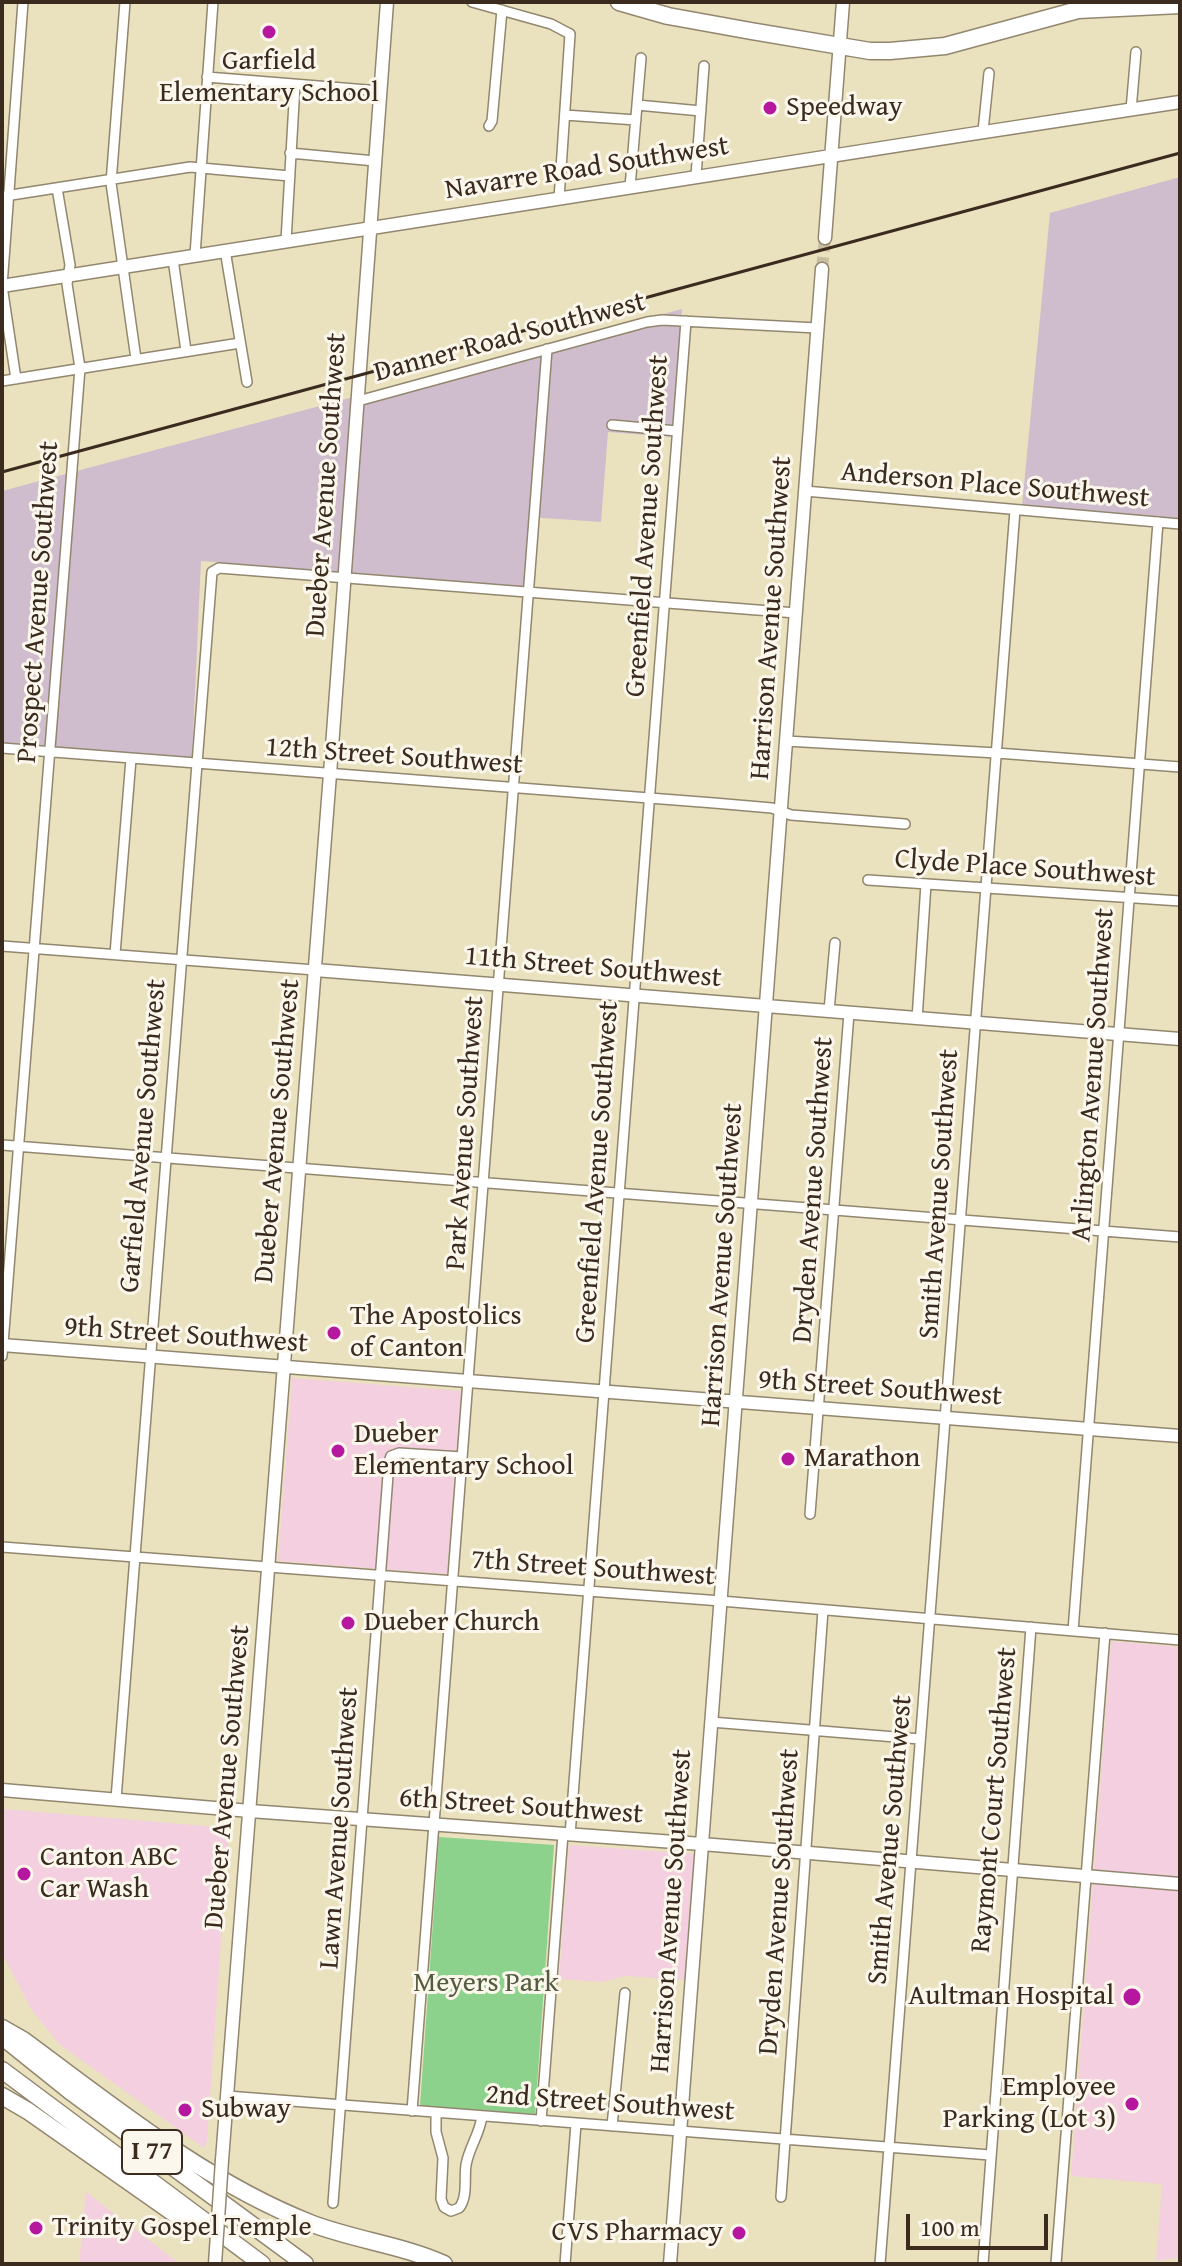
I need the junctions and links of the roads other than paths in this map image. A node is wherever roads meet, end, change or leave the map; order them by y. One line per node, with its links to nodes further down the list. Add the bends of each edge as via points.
1 (23, 2): 26 (street)
2 (125, 2): 33 (street)
3 (213, 2): 15 (street)
4 (387, 2): 17 (street, Dueber Avenue Southwest)
5 (472, 2): 9 (street)
6 (619, 2): 10 (highway, via 668,16)
7 (843, 2): 10 (street)
8 (1180, 5): 10 (highway, via 1078,10 924,50)
9 (502, 10): 22 (street, via 570,34); 24 (street)
10 (839, 46): 28 (street)
11 (1136, 52): 20 (street)
12 (641, 58): 19 (street)
13 (704, 66): 21 (street)
14 (989, 73): 25 (street)
15 (207, 77): 16 (street); 30 (street)
16 (295, 85): 17 (street); 27 (street)
17 (380, 91): 29 (street, Dueber Avenue Southwest)
18 (1180, 102): 20 (street, Navarre Road Southwest)
19 (637, 105): 21 (street); 23 (street)
20 (1131, 110): 25 (street, Navarre Road Southwest)
21 (701, 111): 32 (street)
22 (565, 115): 23 (street); 37 (street)
23 (636, 120): 34 (street)
24 (489, 126)
25 (983, 131): 28 (street, Navarre Road Southwest)
26 (7, 136): 36 (street)
27 (290, 153): 29 (street); 31 (street)
28 (832, 153): 32 (street, Navarre Road Southwest); 39 (street)
29 (375, 161): 38 (street, Dueber Avenue Southwest)
30 (200, 168): 31 (street); 33 (street); 42 (street)
31 (290, 176): 40 (street)
32 (696, 176): 34 (street, Navarre Road Southwest)
33 (111, 178): 35 (street); 44 (street)
34 (630, 187): 37 (street, Navarre Road Southwest)
35 (57, 188): 36 (street); 46 (street, Prospect Avenue Southwest)
36 (5, 196): 47 (street)
37 (559, 199): 38 (street, Navarre Road Southwest)
38 (370, 228): 40 (street, Navarre Road Southwest); 58 (street, Dueber Avenue Southwest)
39 (825, 238)
40 (286, 241): 41 (street, Navarre Road Southwest)
41 (225, 250): 42 (street, Navarre Road Southwest); 50 (street)
42 (195, 255): 43 (street, Navarre Road Southwest)
43 (173, 259): 44 (street, Navarre Road Southwest); 52 (street)
44 (122, 267): 46 (street, Navarre Road Southwest); 53 (street)
45 (822, 269): 49 (street, Harrison Avenue Southwest)
46 (68, 275): 47 (street, Navarre Road Southwest); 54 (street, Prospect Avenue Southwest)
47 (2, 286): 55 (street)
48 (686, 321): 49 (street, Danner Road Southwest); 51 (street, Danner Road Southwest, via 632,325); 60 (street, Greenfield Avenue Southwest)
49 (817, 328): 61 (street, Harrison Avenue Southwest)
50 (240, 343): 52 (street); 57 (street)
51 (547, 349): 58 (street, Danner Road Southwest); 66 (street, Park Avenue Southwest)
52 (186, 351): 53 (street)
53 (136, 359): 54 (street)
54 (80, 368): 55 (street); 71 (street, Prospect Avenue Southwest)
55 (16, 379): 56 (street)
56 (2, 381)
57 (247, 382)
58 (358, 401): 65 (street, Dueber Avenue Southwest)
59 (612, 425): 60 (street)
60 (677, 431): 67 (street, Greenfield Avenue Southwest)
61 (805, 491): 62 (street, Anderson Place Southwest); 68 (street, Harrison Avenue Southwest)
62 (1015, 510): 63 (street, Anderson Place Southwest); 72 (street, Smith Avenue Southwest)
63 (1158, 522): 64 (street, Anderson Place Southwest); 75 (street, Arlington Avenue Southwest)
64 (1180, 524)
65 (344, 577): 66 (street); 74 (street, Garfield Avenue Southwest, via 219,568 212,572); 77 (street, Dueber Avenue Southwest)
66 (529, 591): 67 (street); 78 (street, Park Avenue Southwest)
67 (664, 602): 68 (street); 79 (street, Greenfield Avenue Southwest)
68 (796, 613): 69 (street, Harrison Avenue Southwest)
69 (786, 741): 72 (street); 80 (street, Harrison Avenue Southwest)
70 (2, 748): 71 (street, 12th Street Southwest)
71 (49, 752): 73 (street, 12th Street Southwest); 89 (street, Prospect Avenue Southwest)
72 (997, 753): 75 (street); 84 (street, Smith Avenue Southwest)
73 (131, 759): 74 (street, 12th Street Southwest); 90 (street)
74 (196, 763): 77 (street, 12th Street Southwest); 91 (street, Garfield Avenue Southwest)
75 (1141, 764): 76 (street); 85 (street, Arlington Avenue Southwest)
76 (1180, 767)
77 (330, 774): 78 (street, 12th Street Southwest); 92 (street, Dueber Avenue Southwest)
78 (514, 788): 79 (street, 12th Street Southwest); 93 (street, Park Avenue Southwest)
79 (649, 798): 80 (street, 12th Street Southwest); 94 (street, Greenfield Avenue Southwest)
80 (781, 812): 81 (street, 12th Street Southwest); 95 (street, Harrison Avenue Southwest)
81 (905, 824)
82 (868, 880): 83 (street, Clyde Place Southwest)
83 (926, 884): 84 (street, Clyde Place Southwest); 98 (street)
84 (986, 887): 85 (street, Clyde Place Southwest); 99 (street, Smith Avenue Southwest)
85 (1130, 898): 86 (street, Clyde Place Southwest); 100 (street, Arlington Avenue Southwest)
86 (1180, 901)
87 (835, 943): 96 (street, Dryden Avenue Southwest)
88 (2, 946): 89 (street, 11th Street Southwest)
89 (33, 948): 90 (street, 11th Street Southwest); 103 (street, Prospect Avenue Southwest)
90 (115, 954): 91 (street, 11th Street Southwest)
91 (180, 960): 92 (street, 11th Street Southwest); 104 (street, Garfield Avenue Southwest)
92 (315, 970): 93 (street, 11th Street Southwest); 105 (street, Dueber Avenue Southwest)
93 (499, 985): 94 (street, 11th Street Southwest); 106 (street, Park Avenue Southwest)
94 (634, 995): 95 (street, 11th Street Southwest); 107 (street, Greenfield Avenue Southwest)
95 (766, 1006): 96 (street, 11th Street Southwest); 108 (street, Harrison Avenue Southwest)
96 (829, 1011): 97 (street, 11th Street Southwest)
97 (849, 1013): 98 (street, 11th Street Southwest); 109 (street, Dryden Avenue Southwest)
98 (917, 1019): 99 (street, 11th Street Southwest)
99 (975, 1024): 100 (street, 11th Street Southwest); 110 (street, Smith Avenue Southwest)
100 (1119, 1034): 101 (street, 11th Street Southwest); 111 (street, Arlington Avenue Southwest)
101 (1180, 1039)
102 (2, 1145): 103 (street)
103 (18, 1147): 104 (street); 113 (street, Prospect Avenue Southwest)
104 (165, 1158): 105 (street); 115 (street, Garfield Avenue Southwest)
105 (299, 1169): 106 (street); 116 (street, Dueber Avenue Southwest)
106 (484, 1183): 107 (street); 117 (street, Park Avenue Southwest)
107 (620, 1193): 108 (street); 118 (street, Greenfield Avenue Southwest)
108 (751, 1204): 109 (street); 119 (street, Harrison Avenue Southwest)
109 (834, 1210): 110 (street); 120 (street, Dryden Avenue Southwest)
110 (960, 1220): 111 (street); 121 (street, Smith Avenue Southwest)
111 (1104, 1231): 112 (street); 122 (street, Arlington Avenue Southwest)
112 (1180, 1237)
113 (2, 1345): 114 (street, Prospect Avenue Southwest); 115 (street, 9th Street Southwest)
114 (2, 1356)
115 (148, 1357): 116 (street, 9th Street Southwest); 127 (street, Garfield Avenue Southwest)
116 (284, 1367): 117 (street, 9th Street Southwest); 128 (street, Dueber Avenue Southwest)
117 (468, 1382): 118 (street, 9th Street Southwest); 124 (street, Park Avenue Southwest)
118 (604, 1391): 119 (street, 9th Street Southwest); 131 (street, Greenfield Avenue Southwest)
119 (736, 1402): 120 (street, 9th Street Southwest); 132 (street, Harrison Avenue Southwest)
120 (819, 1408): 121 (street, 9th Street Southwest); 125 (street, Dryden Avenue Southwest)
121 (945, 1417): 122 (street, 9th Street Southwest); 134 (street, Smith Avenue Southwest)
122 (1089, 1429): 123 (street, 9th Street Southwest); 136 (street, Arlington Avenue Southwest)
123 (1180, 1436)
124 (462, 1457): 129 (street, Lawn Avenue Southwest, via 391,1456); 130 (street, Park Avenue Southwest)
125 (810, 1514)
126 (2, 1547): 127 (street, 7th Street Southwest)
127 (134, 1556): 128 (street, 7th Street Southwest); 143 (street, Garfield Avenue Southwest)
128 (268, 1567): 129 (street, 7th Street Southwest); 144 (street, Dueber Avenue Southwest)
129 (381, 1575): 130 (street, 7th Street Southwest); 145 (street, Lawn Avenue Southwest)
130 (452, 1581): 131 (street, 7th Street Southwest); 146 (street, Park Avenue Southwest)
131 (588, 1591): 132 (street, 7th Street Southwest); 147 (street, Greenfield Avenue Southwest)
132 (721, 1601): 133 (street, 7th Street Southwest); 139 (street, Harrison Avenue Southwest)
133 (823, 1610): 134 (street, 7th Street Southwest); 140 (street, Dryden Avenue Southwest)
134 (930, 1619): 135 (street, 7th Street Southwest); 141 (street, Smith Avenue Southwest)
135 (1031, 1627): 136 (street, 7th Street Southwest); 151 (street, Raymont Court Southwest)
136 (1073, 1631): 137 (street, 7th Street Southwest)
137 (1105, 1633): 138 (street, 7th Street Southwest); 152 (street)
138 (1180, 1640)
139 (711, 1722): 140 (street); 148 (street, Harrison Avenue Southwest)
140 (814, 1730): 141 (street); 149 (street, Dryden Avenue Southwest)
141 (920, 1739): 150 (street, Smith Avenue Southwest)
142 (2, 1790): 143 (street, 6th Street Southwest)
143 (116, 1799): 144 (street, 6th Street Southwest)
144 (250, 1811): 145 (street, 6th Street Southwest); 159 (street, Dueber Avenue Southwest)
145 (361, 1819): 146 (street, 6th Street Southwest); 160 (street, Lawn Avenue Southwest)
146 (434, 1824): 147 (street, 6th Street Southwest); 161 (street, Park Avenue Southwest)
147 (566, 1834): 148 (street, 6th Street Southwest); 164 (street, Greenfield Avenue Southwest)
148 (702, 1844): 149 (street, 6th Street Southwest); 167 (street, Harrison Avenue Southwest)
149 (806, 1853): 150 (street, 6th Street Southwest); 168 (street, Dryden Avenue Southwest)
150 (911, 1862): 151 (street, 6th Street Southwest); 169 (street, Smith Avenue Southwest)
151 (1011, 1871): 152 (street, 6th Street Southwest); 170 (street, Raymont Court Southwest)
152 (1086, 1877): 153 (street, 6th Street Southwest); 182 (street)
153 (1180, 1884)
154 (625, 1993): 166 (street)
155 (2, 2028): 177 (highway, via 244,2192 310,2223)
156 (2, 2036): 176 (highway, I 77)
157 (2, 2070): 175 (highway, I 77)
158 (2, 2096): 174 (highway)
159 (227, 2096): 160 (street, 2nd Street Southwest); 173 (street, Dueber Avenue Southwest, bridge)
160 (341, 2105): 161 (street, 2nd Street Southwest); 172 (street, Lawn Avenue Southwest)
161 (412, 2111): 162 (street, 2nd Street Southwest)
162 (436, 2113): 163 (street, 2nd Street Southwest); 163 (street, via 443,2161 441,2199 451,2211 462,2205 467,2160)
163 (482, 2116): 164 (street, 2nd Street Southwest)
164 (541, 2121): 165 (street, 2nd Street Southwest)
165 (576, 2124): 166 (street, 2nd Street Southwest); 178 (street)
166 (612, 2126): 167 (street, 2nd Street Southwest)
167 (679, 2131): 168 (street, 2nd Street Southwest); 179 (street, Harrison Avenue Southwest)
168 (785, 2139): 169 (street, 2nd Street Southwest); 171 (street, Dryden Avenue Southwest)
169 (889, 2146): 170 (street, 2nd Street Southwest); 180 (street, Smith Avenue Southwest)
170 (990, 2155): 181 (street, Raymont Court Southwest)
171 (781, 2197)
172 (333, 2203)
173 (215, 2264)
174 (254, 2264)
175 (262, 2264)
176 (305, 2264)
177 (444, 2264)
178 (565, 2264)
179 (670, 2264)
180 (880, 2264)
181 (983, 2264)
182 (1056, 2264)

